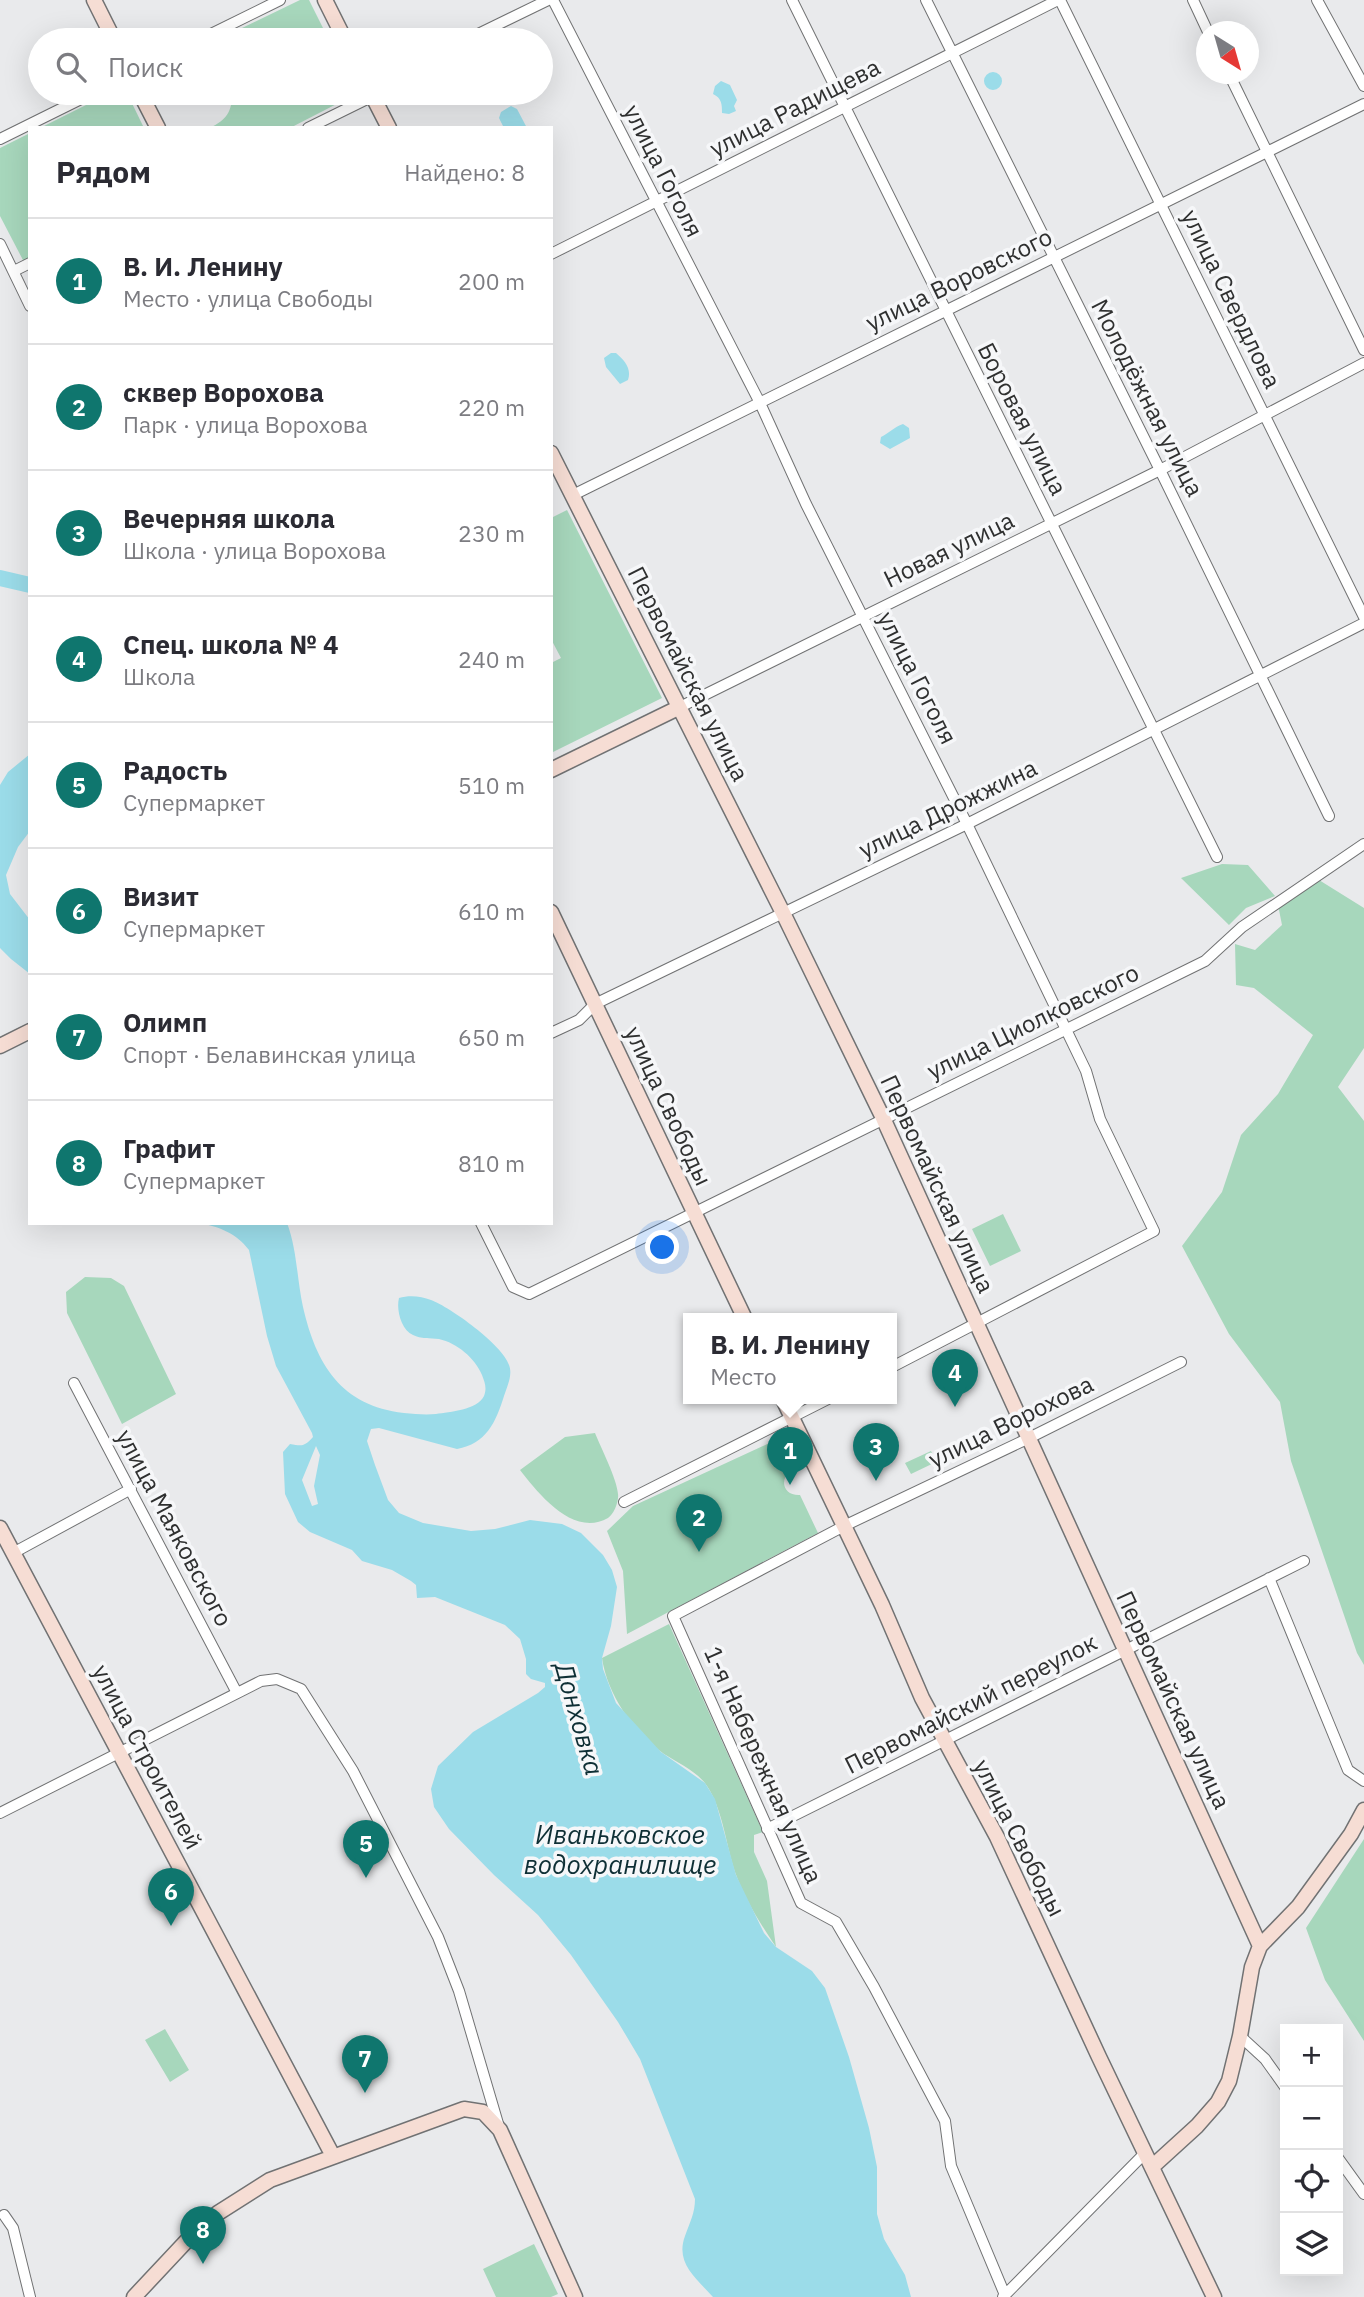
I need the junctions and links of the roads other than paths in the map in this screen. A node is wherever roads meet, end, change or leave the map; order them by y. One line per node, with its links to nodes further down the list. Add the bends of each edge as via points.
1 (94, 0): 11 (street)
2 (280, 0): 12 (street)
3 (326, 0): 13 (street)
4 (550, 0): 14 (street); 29 (street, улица Гоголя)
5 (792, 0): 23 (street, Боровая улица)
6 (926, 0): 15 (street, Молодёжная улица)
7 (1059, 0): 15 (street, улица Радищева); 30 (street, улица Свердлова)
8 (1193, 0): 10 (street)
9 (1317, 0): 17 (street)
10 (1203, 21)
11 (108, 28)
12 (223, 28)
13 (339, 28)
14 (492, 28)
15 (952, 53): 23 (street, улица Радищева); 33 (street, Молодёжная улица)
16 (1234, 84): 28 (street)
17 (1364, 86)
18 (1364, 104): 28 (street, улица Воровского)
19 (69, 105): 27 (street)
20 (146, 105): 24 (street)
21 (351, 105): 25 (street)
22 (378, 105): 26 (street)
23 (844, 106): 29 (street, улица Радищева); 37 (street, Боровая улица)
24 (157, 126)
25 (311, 126)
26 (388, 126)
27 (0, 139)
28 (1267, 152): 30 (street, улица Воровского); 38 (street)
29 (655, 202): 32 (street, улица Радищева); 40 (street, улица Гоголя)
30 (1161, 204): 33 (street, улица Воровского); 41 (street, улица Свердлова)
31 (0, 244): 35 (street)
32 (553, 253)
33 (1053, 257): 37 (street, улица Воровского); 43 (street, Молодёжная улица)
34 (28, 264): 35 (street)
35 (14, 271): 36 (street)
36 (28, 302)
37 (944, 311): 40 (street, улица Воровского); 45 (street, Боровая улица)
38 (1364, 350)
39 (1364, 363): 41 (street, Новая улица)
40 (760, 402): 44 (street, улица Воровского); 47 (street, улица Гоголя)
41 (1264, 415): 43 (street, Новая улица); 46 (street, улица Свердлова)
42 (553, 457): 44 (street, Первомайская улица)
43 (1160, 470): 45 (street, Новая улица); 49 (street, Молодёжная улица)
44 (573, 495): 50 (street, Первомайская улица)
45 (1052, 524): 47 (street, Новая улица); 51 (street, Боровая улица)
46 (1364, 617)
47 (863, 618): 50 (street, Новая улица); 54 (street, улица Гоголя)
48 (1364, 623): 49 (street, улица Дрожжина)
49 (1261, 676): 51 (street, улица Дрожжина); 53 (street, Молодёжная улица)
50 (678, 708): 52 (street, Новая улица); 57 (street, Первомайская улица)
51 (1156, 731): 54 (street, улица Дрожжина); 56 (street, Боровая улица)
52 (553, 769)
53 (1329, 816)
54 (967, 824): 57 (street, улица Дрожжина); 60 (street, улица Гоголя)
55 (1364, 844): 60 (street, улица Циолковского, via 1242,928 1205,961)
56 (1217, 857)
57 (783, 913): 59 (street, улица Дрожжина); 64 (street, Первомайская улица)
58 (553, 916): 59 (street, улица Свободы)
59 (595, 1004): 62 (street, улица Дрожжина, via 579,1020); 65 (street, улица Свободы)
60 (1066, 1031): 64 (street, улица Циолковского); 68 (street, улица Гоголя, via 1086,1071 1100,1119 1154,1231)
61 (28, 1032): 63 (street)
62 (553, 1033)
63 (0, 1045)
64 (883, 1118): 65 (street, улица Циолковского); 68 (street, Первомайская улица)
65 (694, 1214): 66 (street, улица Циолковского, via 529,1294 513,1287); 67 (street, улица Свободы)
66 (482, 1225)
67 (742, 1313)
68 (977, 1323): 70 (street); 75 (street, Первомайская улица)
69 (1181, 1362): 75 (street, улица Ворохова)
70 (897, 1364)
71 (74, 1382): 76 (street, улица Маяковского)
72 (785, 1404): 74 (street, улица Свободы)
73 (819, 1404): 74 (street)
74 (792, 1418): 77 (street); 78 (street, улица Свободы)
75 (1027, 1439): 78 (street, улица Ворохова); 84 (street, Первомайская улица)
76 (131, 1489): 80 (street); 85 (street, улица Маяковского)
77 (624, 1502)
78 (844, 1526): 83 (street, улица Ворохова); 86 (street, улица Свободы)
79 (0, 1528): 80 (street, улица Строителей)
80 (8, 1551): 87 (street, улица Строителей)
81 (1304, 1561): 82 (street, Первомайский переулок)
82 (1269, 1578): 84 (street, Первомайский переулок); 88 (street, via 1348,1770)
83 (673, 1616): 91 (street, 1-я Набережная улица)
84 (1125, 1650): 86 (street, Первомайский переулок); 92 (street, Первомайская улица)
85 (237, 1693): 87 (street); 95 (street, via 277,1679 301,1689 309,1699 366,1795 438,1937)
86 (944, 1740): 91 (street, Первомайский переулок); 96 (street, улица Свободы, via 997,1837)
87 (118, 1752): 90 (street); 97 (street, улица Строителей)
88 (1364, 1781)
89 (1364, 1810): 92 (street, via 1298,1908)
90 (0, 1813)
91 (767, 1829): 102 (street, 1-я Набережная улица, via 802,1903 836,1922 945,2122 951,2166)
92 (1260, 1946): 93 (street)
93 (1240, 2036): 94 (street); 99 (street, via 1229,2081 1218,2102)
94 (1280, 2080)
95 (500, 2130): 97 (street, via 483,2112 464,2109); 105 (street)
96 (1145, 2153): 99 (street, улица Свободы); 102 (street)
97 (332, 2156): 104 (street, via 270,2180 218,2213)
98 (1343, 2165): 100 (street)
99 (1152, 2167): 106 (street, улица Свободы)
100 (1364, 2194)
101 (4, 2215): 103 (street, via 13,2228)
102 (1004, 2296)
103 (30, 2297)
104 (134, 2297)
105 (575, 2297)
106 (1214, 2297)

